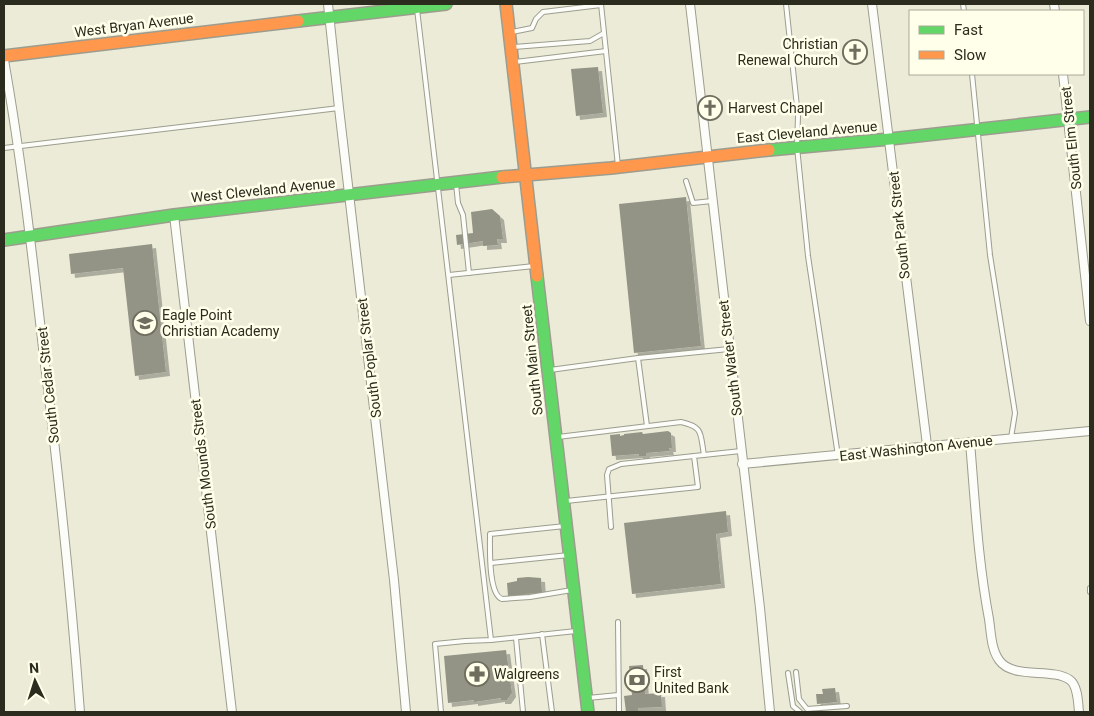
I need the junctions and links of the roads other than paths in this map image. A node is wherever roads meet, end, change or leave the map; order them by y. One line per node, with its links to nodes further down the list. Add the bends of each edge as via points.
1 (328, 4): 12 (street, South Poplar Street)
2 (446, 4): 10 (street, West Bryan Avenue)
3 (506, 4): 13 (street, South Main Street)
4 (552, 4): 11 (lane)
5 (601, 4): 9 (lane); 14 (lane)
6 (690, 4): 30 (street, South Water Street)
7 (786, 4): 28 (lane, via 798,116)
8 (872, 4): 26 (street, South Park Street)
9 (576, 6): 11 (lane)
10 (417, 7): 12 (street, West Bryan Avenue); 35 (lane)
11 (552, 10): 13 (lane, via 542,12 530,30)
12 (330, 17): 17 (street, West Bryan Avenue); 22 (street, South Poplar Street)
13 (510, 33): 15 (street, South Main Street)
14 (604, 33): 15 (lane, via 590,41); 16 (lane)
15 (511, 48): 19 (street, South Main Street)
16 (606, 51): 19 (lane); 31 (lane)
17 (4, 56)
18 (4, 60): 27 (street, South Cedar Street)
19 (513, 62): 32 (street, South Main Street)
20 (972, 75): 25 (lane)
21 (1063, 75): 24 (street, South Elm Street)
22 (338, 108): 27 (lane); 36 (street, South Poplar Street)
23 (1090, 117): 24 (street, East Cleveland Avenue)
24 (1069, 120): 25 (street, East Cleveland Avenue); 44 (street, South Elm Street)
25 (977, 130): 26 (street, East Cleveland Avenue); 51 (lane, via 990,255 1015,413)
26 (890, 139): 28 (street, East Cleveland Avenue); 53 (street, South Park Street)
27 (19, 146): 29 (lane); 39 (street, South Cedar Street)
28 (797, 146): 30 (street, East Cleveland Avenue); 57 (lane, via 808,256)
29 (4, 148)
30 (707, 157): 31 (street, East Cleveland Avenue); 37 (street, South Water Street)
31 (618, 167): 32 (street, East Cleveland Avenue)
32 (526, 176): 34 (street, West Cleveland Avenue); 41 (street, South Main Street)
33 (686, 181): 37 (lane, via 693,203)
34 (456, 184): 35 (street, West Cleveland Avenue); 42 (lane)
35 (439, 185): 36 (street, West Cleveland Avenue); 43 (lane)
36 (350, 196): 38 (street, West Cleveland Avenue); 79 (street, South Poplar Street)
37 (712, 201): 45 (street, South Water Street)
38 (174, 215): 39 (street, West Cleveland Avenue); 78 (street, South Mounds Street)
39 (30, 238): 40 (street, West Cleveland Avenue); 77 (street, South Cedar Street, via 52,422)
40 (4, 240)
41 (536, 265): 42 (lane); 47 (street, South Main Street)
42 (469, 272): 43 (lane)
43 (449, 275): 70 (lane)
44 (1090, 321)
45 (729, 349): 46 (lane); 54 (street, South Water Street)
46 (638, 358): 47 (lane); 48 (lane)
47 (548, 370): 50 (street, South Main Street)
48 (647, 426): 50 (lane); 55 (lane, via 681,422 694,424 699,429)
49 (1090, 431): 51 (street, East Washington Avenue)
50 (556, 437): 60 (street, South Main Street)
51 (1011, 438): 52 (street, East Washington Avenue)
52 (970, 442): 53 (street, East Washington Avenue); 88 (street, via 982,583 999,661 1015,670 1057,675 1070,680)
53 (927, 445): 57 (street, East Washington Avenue)
54 (741, 451): 55 (lane); 58 (street, South Water Street)
55 (704, 455): 56 (lane)
56 (694, 456): 59 (lane, via 613,466 607,475); 59 (lane, via 698,487)
57 (838, 456): 58 (street, East Washington Avenue)
58 (742, 464): 85 (street, South Water Street)
59 (608, 497): 60 (lane); 62 (lane)
60 (563, 501): 61 (street, South Main Street)
61 (566, 526): 63 (street, South Main Street); 64 (lane, via 491,533)
62 (611, 527)
63 (570, 555): 64 (lane); 65 (street, South Main Street)
64 (491, 563): 65 (lane, via 493,585 499,598)
65 (574, 590): 67 (street, South Main Street)
66 (618, 622): 73 (lane)
67 (578, 630): 68 (lane); 74 (street, South Main Street)
68 (542, 634): 69 (lane); 82 (lane)
69 (516, 638): 70 (lane); 81 (lane)
70 (491, 640): 80 (lane, via 435,644)
71 (796, 672): 76 (lane, via 799,699 807,708)
72 (788, 673): 86 (lane, via 792,706)
73 (618, 695): 74 (lane); 84 (lane)
74 (586, 698): 83 (street, South Main Street)
75 (847, 706): 76 (lane)
76 (818, 708): 87 (lane)
77 (80, 712)
78 (232, 712)
79 (406, 712)
80 (442, 712)
81 (522, 712)
82 (552, 712)
83 (588, 712)
84 (619, 712)
85 (770, 712)
86 (800, 712)
87 (810, 712)
88 (1079, 712)

